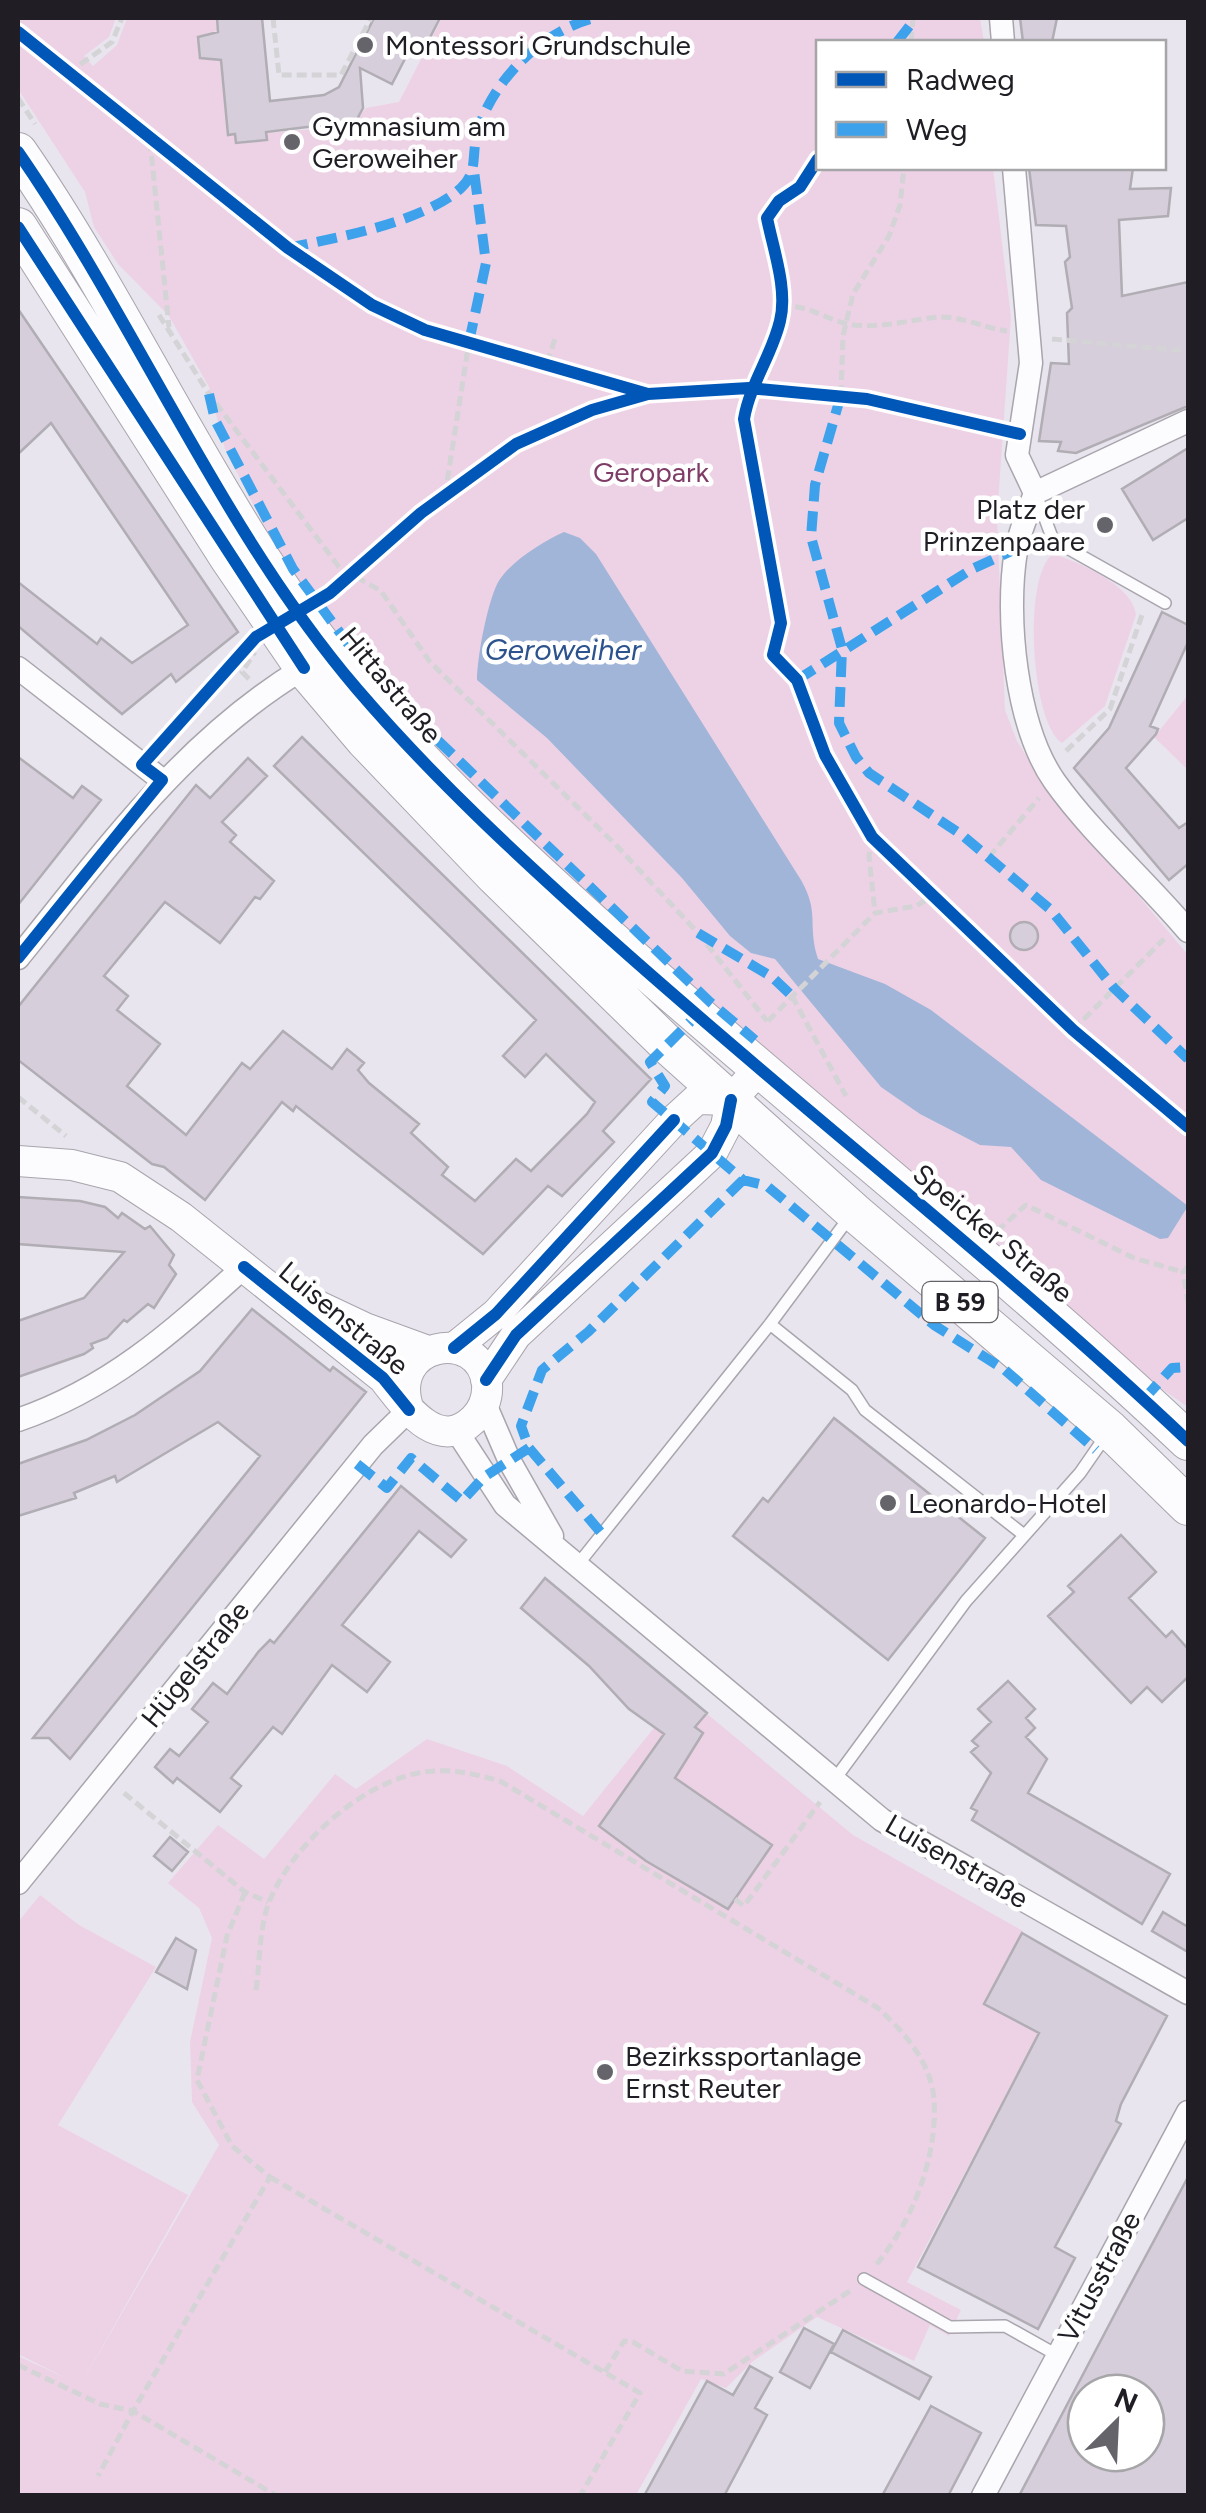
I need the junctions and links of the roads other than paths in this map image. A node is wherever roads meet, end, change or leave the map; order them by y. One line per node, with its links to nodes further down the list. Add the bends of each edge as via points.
1 (28, 141): 12 (main road, Hittastraße / B 59, via 266,564 354,686 474,815)
2 (1014, 170): 5 (street, via 1031,364 1017,456)
3 (18, 227): 8 (main road, Hittastraße / B 59)
4 (1188, 421): 5 (street)
5 (1035, 493): 6 (lane, via 1053,540); 10 (street, via 1016,549 1013,596 1030,732 1055,781)
6 (1165, 603)
7 (18, 668): 9 (street)
8 (304, 668): 9 (street, via 231,717); 13 (main road, Hittastraße / B 59, via 495,876)
9 (162, 780): 11 (street)
10 (1185, 927)
11 (18, 958)
12 (759, 1069): 13 (street); 24 (main road, Speicker Straße / B 59, via 1072,1332)
13 (731, 1100): 15 (main road, B 59); 18 (street, via 697,1099 496,1314); 19 (street, via 726,1126 706,1161 516,1336)
14 (18, 1162): 16 (street, Luisenstraße, via 70,1151 120,1178)
15 (854, 1212): 17 (lane); 23 (main road, B 59)
16 (244, 1267): 18 (street, Luisenstraße, via 325,1311); 20 (street, Luisenstraße, via 382,1378); 21 (street, via 156,1347 68,1402)
17 (770, 1324): 27 (lane, via 852,1390 878,1421); 29 (lane)
18 (441, 1350): 19 (street, via 475,1359); 20 (street, via 408,1370)
19 (486, 1392): 22 (street, via 478,1416); 28 (street, Luisenstraße, via 510,1462)
20 (409, 1410): 22 (street, via 429,1428); 25 (street, Luisenstraße)
21 (18, 1420)
22 (456, 1430): 28 (street, Luisenstraße, via 505,1505)
23 (1110, 1430): 26 (main road, B 59); 27 (lane)
24 (1188, 1441)
25 (373, 1445): 31 (street, Hügelstraße)
26 (1188, 1506)
27 (1024, 1535): 30 (lane, via 966,1601)
28 (559, 1548): 29 (street, Luisenstraße)
29 (579, 1563): 30 (street, Luisenstraße)
30 (835, 1779): 32 (street, Luisenstraße, via 882,1820)
31 (18, 1883)
32 (1188, 1993)
33 (1188, 2112): 35 (street, Vitusstraße)
34 (864, 2279): 35 (lane, via 950,2328 1004,2326)
35 (1058, 2355): 36 (street, Vitusstraße)
36 (983, 2496)

